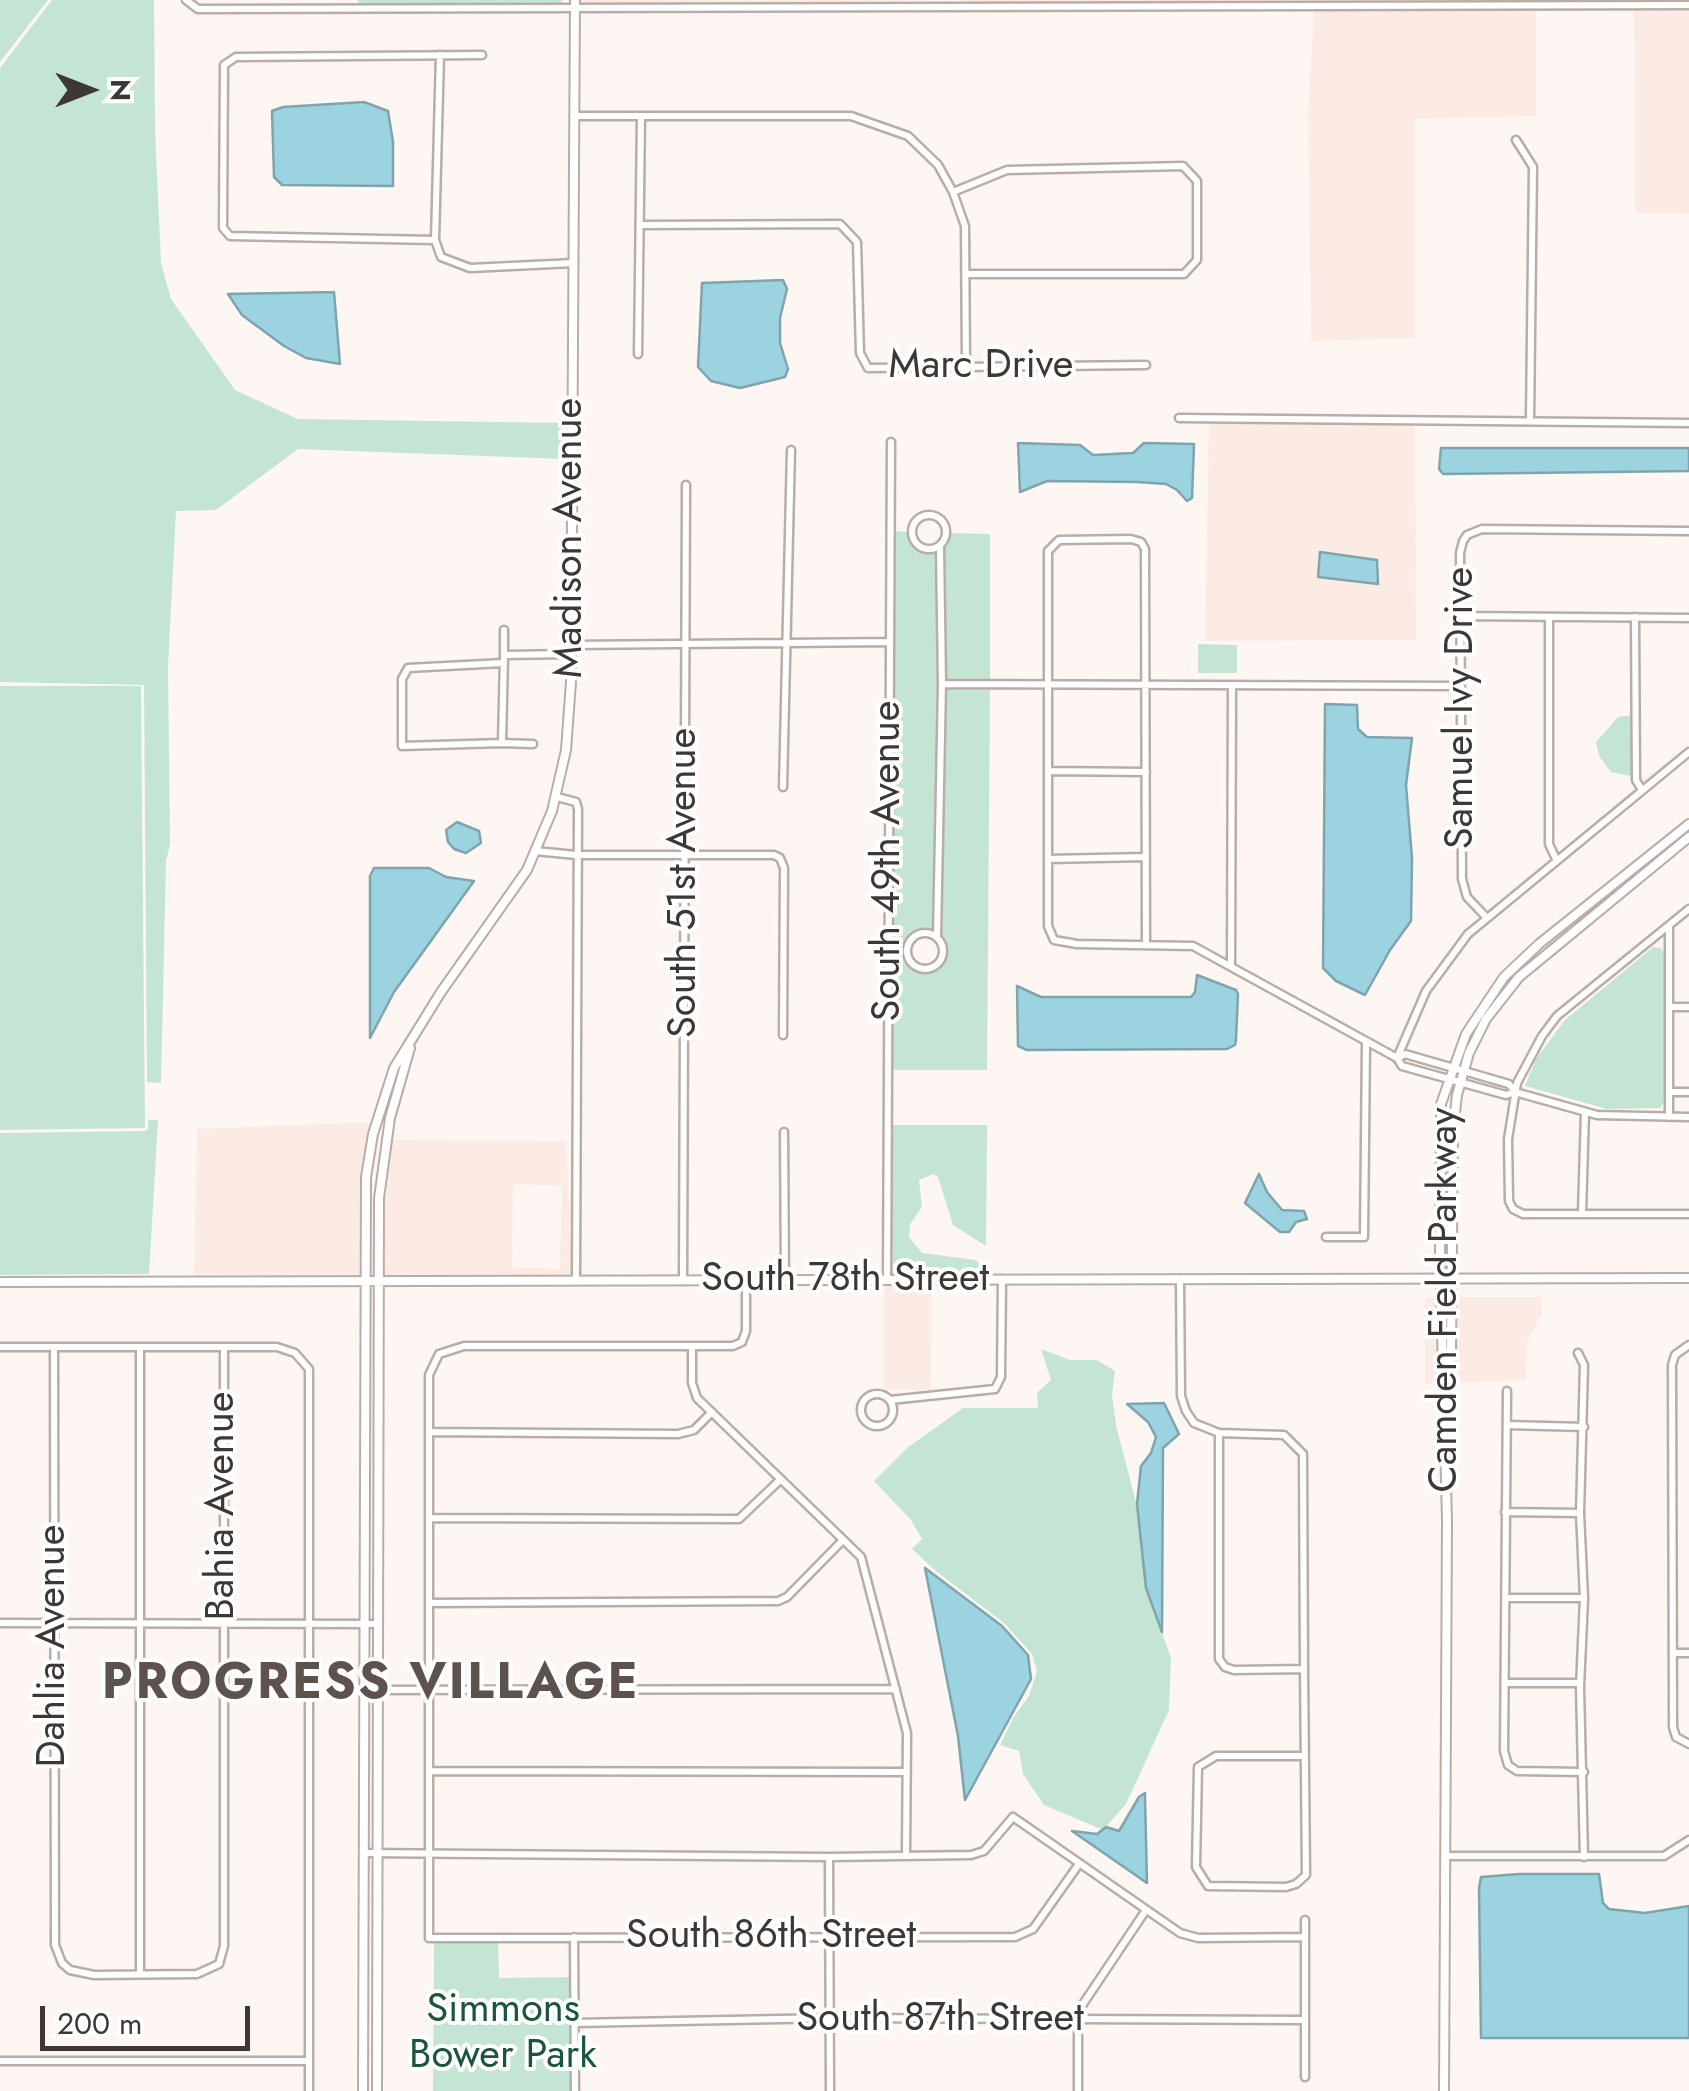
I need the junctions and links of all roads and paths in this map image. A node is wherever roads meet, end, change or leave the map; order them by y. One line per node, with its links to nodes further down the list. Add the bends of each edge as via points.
1 (186, 0): 2 (street, via 198,9)
2 (575, 3): 3 (street); 6 (street, Madison Avenue)
3 (1689, 5)
4 (482, 55): 5 (street)
5 (440, 56): 11 (street); 11 (street, via 236,57 224,65 222,228 230,236)
6 (573, 116): 7 (street); 12 (street, Madison Avenue)
7 (641, 116): 9 (street, via 851,116 908,136 938,165); 10 (street)
8 (1516, 140): 18 (street, via 1533,167)
9 (953, 192): 13 (street, via 964,226); 13 (street, via 1007,170 1183,166 1196,181 1197,260 1184,274)
10 (642, 224): 14 (street); 16 (street, Marc Drive, via 840,224 857,242 860,353 868,368)
11 (434, 240): 12 (street, via 441,257 470,268)
12 (574, 263): 33 (street, Madison Avenue)
13 (967, 274): 16 (street)
14 (638, 354)
15 (1146, 365): 16 (street, Marc Drive)
16 (966, 368)
17 (1179, 418): 18 (street)
18 (1530, 420): 19 (street)
19 (1689, 423)
20 (891, 442): 30 (street, South 49th Avenue)
21 (791, 450): 31 (street)
22 (686, 485): 32 (street, South 51st Avenue)
23 (1689, 531): 25 (street, Samuel Ivy Drive, via 1473,531 1460,553)
24 (940, 546): 24 (street, via 942,521 927,514 917,520 912,530 918,546); 35 (street)
25 (1461, 616): 26 (street); 39 (street, Samuel Ivy Drive)
26 (1549, 617): 27 (street); 55 (street, via 1550,844)
27 (1635, 617): 28 (street); 46 (street, via 1636,780)
28 (1689, 618)
29 (504, 630): 34 (street)
30 (890, 642): 31 (street); 90 (street, South 49th Avenue)
31 (785, 643): 32 (street); 45 (street)
32 (687, 644): 33 (street); 51 (street, South 51st Avenue)
33 (571, 650): 34 (street); 47 (street, Madison Avenue, via 569,730)
34 (503, 659): 40 (street); 40 (street, via 411,666 402,684 402,746)
35 (942, 684): 38 (street); 59 (street)
36 (1146, 684): 37 (street); 38 (street); 38 (street, via 1145,549 1131,539 1094,538 1059,540 1048,551); 44 (street)
37 (1232, 685): 39 (street); 61 (street)
38 (1048, 686): 43 (street)
39 (1462, 686): 57 (street, Samuel Ivy Drive, via 1462,879 1467,897)
40 (502, 743): 41 (street)
41 (533, 744)
42 (1689, 752): 46 (street, Samuel Ivy Drive)
43 (1048, 771): 44 (street); 54 (street)
44 (1146, 772): 53 (street)
45 (784, 786)
46 (1642, 790): 55 (street, Samuel Ivy Drive)
47 (556, 796): 50 (street, Madison Avenue); 52 (street, via 578,805)
48 (1689, 824): 68 (street, Camden Field Parkway, via 1510,970 1476,1016)
49 (1689, 837): 69 (street, Camden Field Parkway, via 1519,977 1486,1019)
50 (536, 852): 52 (street); 64 (street, Madison Avenue)
51 (686, 854): 52 (street); 65 (street, via 780,858); 88 (street, South 51st Avenue)
52 (576, 855): 87 (street)
53 (1146, 857): 54 (street); 60 (street)
54 (1048, 859): 60 (street, via 1054,940)
55 (1556, 860): 57 (street, Samuel Ivy Drive)
56 (1689, 910): 58 (street)
57 (1486, 917): 67 (street, Samuel Ivy Drive, via 1434,978)
58 (1669, 926): 62 (street); 72 (street, via 1557,1016)
59 (937, 936): 59 (street, via 938,964 915,966 907,952 910,941 925,933)
60 (1146, 944): 61 (street, via 1193,946)
61 (1232, 966): 66 (street)
62 (1669, 1007): 63 (street); 73 (street)
63 (1689, 1007)
64 (415, 1035): 93 (street, Madison Avenue, via 394,1068 369,1153); 94 (street, Madison Avenue, via 382,1159)
65 (784, 1035)
66 (1366, 1042): 67 (street); 81 (street, via 1364,1238)
67 (1397, 1058): 68 (street, via 1405,1054); 70 (street, via 1402,1066)
68 (1452, 1068): 69 (street); 70 (street, Camden Field Parkway)
69 (1463, 1072): 71 (street, Camden Field Parkway); 72 (street, via 1509,1084)
70 (1448, 1079): 71 (street); 83 (street, Camden Field Parkway, via 1440,1125)
71 (1460, 1083): 72 (street); 86 (street, Camden Field Parkway, via 1452,1142)
72 (1515, 1092): 75 (street); 79 (street, via 1508,1201 1524,1214)
73 (1670, 1092): 74 (street); 76 (street)
74 (1689, 1092)
75 (1585, 1112): 76 (street); 79 (street)
76 (1669, 1117): 77 (street)
77 (1689, 1117)
78 (784, 1132): 89 (street)
79 (1582, 1213): 80 (street)
80 (1689, 1214)
81 (1326, 1237)
82 (1180, 1277): 83 (street, South 78th Street); 85 (street, South 78th Street); 108 (street, via 1181,1396 1194,1423)
83 (1441, 1278): 86 (street, South 78th Street); 115 (street, Camden Field Parkway)
84 (1689, 1278): 86 (street, South 78th Street)
85 (1002, 1279): 90 (street, South 78th Street); 103 (street, via 1001,1378 995,1389)
86 (1452, 1279): 115 (street, Camden Field Parkway)
87 (576, 1280): 88 (street, South 78th Street); 94 (street, South 78th Street)
88 (683, 1280): 91 (street, South 78th Street)
89 (785, 1280): 90 (street, South 78th Street); 91 (street, South 78th Street)
90 (887, 1280)
91 (746, 1281): 99 (street, via 742,1342)
92 (0, 1282): 93 (street, South 78th Street)
93 (365, 1282): 94 (street, South 78th Street); 109 (street, Madison Avenue)
94 (378, 1282): 110 (street, Madison Avenue)
95 (1689, 1344): 127 (street, via 1672,1365)
96 (0, 1347): 100 (street)
97 (140, 1347): 98 (street); 100 (street); 122 (street)
98 (224, 1347): 123 (street, Bahia Avenue); 124 (street, via 277,1347 296,1353 309,1369)
99 (692, 1347): 104 (street, via 692,1383); 107 (street, via 464,1346 438,1354 429,1375)
100 (54, 1348): 121 (street, Dahlia Avenue)
101 (1578, 1353): 106 (street)
102 (1507, 1391): 105 (street)
103 (890, 1400): 103 (street, via 894,1410 887,1424 867,1423 861,1408 866,1399 881,1394)
104 (712, 1412): 107 (street, via 694,1430 678,1434); 111 (street)
105 (1507, 1425): 106 (street); 112 (street)
106 (1584, 1426): 113 (street)
107 (430, 1432): 114 (street)
108 (1219, 1433): 129 (street, via 1284,1435 1303,1454); 129 (street, via 1219,1659 1234,1670)
109 (364, 1451): 110 (street); 125 (street, Madison Avenue)
110 (378, 1451): 126 (street, Madison Avenue)
111 (781, 1478): 114 (street, via 739,1518); 116 (street)
112 (1505, 1512): 113 (street); 117 (street)
113 (1580, 1514): 118 (street)
114 (429, 1518): 119 (street)
115 (1447, 1520): 146 (street, Camden Field Parkway)
116 (843, 1540): 119 (street, via 778,1601); 133 (street, via 866,1569)
117 (1508, 1598): 118 (street); 131 (street)
118 (1584, 1598): 130 (street)
119 (429, 1603): 132 (street)
120 (0, 1623): 121 (street)
121 (54, 1623): 122 (street); 155 (street, Dahlia Avenue, via 54,1945 70,1970)
122 (140, 1623): 123 (street); 155 (street)
123 (222, 1623): 124 (street); 155 (street, Bahia Avenue, via 224,1946 219,1964 197,1974)
124 (309, 1624): 125 (street); 163 (street)
125 (364, 1624): 126 (street); 134 (street, Madison Avenue)
126 (378, 1624): 135 (street, Madison Avenue)
127 (1673, 1653): 128 (street); 136 (street, via 1673,1727)
128 (1689, 1653)
129 (1304, 1670): 137 (street)
130 (1580, 1683): 131 (street); 140 (street)
131 (1506, 1684): 140 (street, via 1508,1765 1517,1771)
132 (429, 1688): 133 (street); 135 (street); 138 (street)
133 (896, 1689): 139 (street)
134 (364, 1690): 135 (street); 142 (street, Madison Avenue)
135 (378, 1690): 143 (street, Madison Avenue)
136 (1689, 1744)
137 (1304, 1756): 137 (street, via 1306,1875 1286,1887 1208,1886 1196,1866 1198,1767 1216,1756)
138 (429, 1772): 139 (street); 144 (street)
139 (907, 1772): 145 (street)
140 (1584, 1772): 148 (street)
141 (1689, 1840): 148 (street, via 1664,1856)
142 (364, 1853): 143 (street); 160 (street, Madison Avenue)
143 (377, 1853): 144 (street); 161 (street, Madison Avenue)
144 (428, 1854): 147 (street); 152 (street, South 86th Street, via 429,1938)
145 (906, 1854): 147 (street); 149 (street, via 984,1851 1012,1817)
146 (1445, 1856): 148 (street); 171 (street, Camden Field Parkway)
147 (829, 1857): 154 (street)
148 (1584, 1857)
149 (1078, 1864): 150 (street); 154 (street, South 86th Street, via 1033,1929 1016,1937)
150 (1146, 1910): 153 (street, via 1198,1938); 157 (street)
151 (1305, 1920): 153 (street)
152 (574, 1937): 154 (street, South 86th Street); 159 (street)
153 (1305, 1937): 158 (street)
154 (829, 1938): 156 (street)
155 (140, 1974)
156 (830, 2018): 157 (street, South 87th Street); 159 (street, South 87th Street); 169 (street)
157 (1078, 2018): 158 (street, South 87th Street); 170 (street)
158 (1305, 2020): 164 (street)
159 (575, 2023): 168 (street)
160 (363, 2031): 161 (street); 166 (street, Madison Avenue)
161 (378, 2031): 167 (street, Madison Avenue)
162 (0, 2060): 163 (street)
163 (309, 2061): 165 (street)
164 (1306, 2077)
165 (309, 2091)
166 (363, 2091)
167 (377, 2091)
168 (576, 2091)
169 (830, 2091)
170 (1078, 2091)
171 (1444, 2091)

